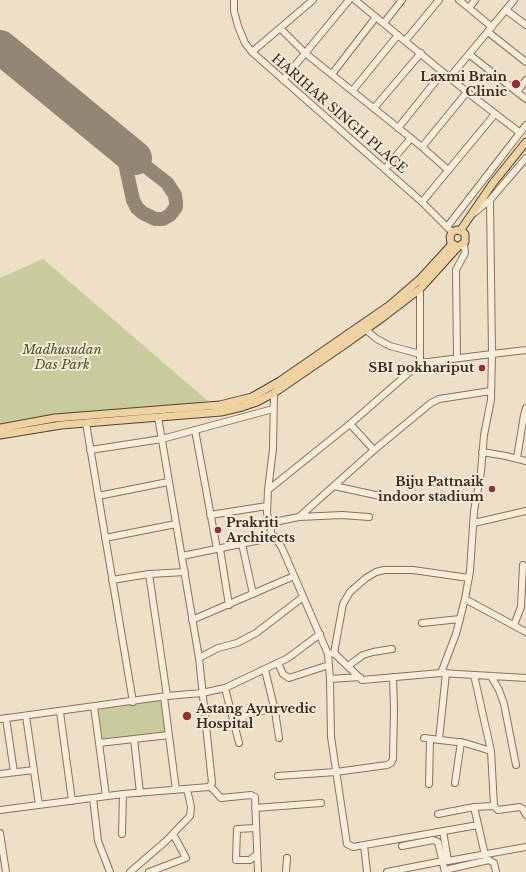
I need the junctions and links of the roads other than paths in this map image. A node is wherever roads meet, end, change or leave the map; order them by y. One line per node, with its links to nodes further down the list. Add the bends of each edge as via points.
1 (234, 0): 19 (street, HARIHAR SINGH PLACE, via 238,26)
2 (313, 0): 15 (street)
3 (349, 0): 20 (street)
4 (355, 0): 12 (street)
5 (402, 0): 13 (street)
6 (439, 0): 18 (street)
7 (459, 0): 10 (street)
8 (475, 0): 10 (street)
9 (514, 0): 11 (street)
10 (469, 8): 16 (street)
11 (506, 10): 14 (street); 16 (street)
12 (376, 17): 13 (street); 25 (street)
13 (384, 23): 17 (street)
14 (526, 26)
15 (281, 29): 19 (street); 20 (street)
16 (490, 30): 22 (street); 23 (street)
17 (398, 35): 18 (street); 29 (street)
18 (406, 41): 21 (street)
19 (252, 52): 27 (street, HARIHAR SINGH PLACE)
20 (305, 53): 25 (street); 27 (street)
21 (421, 53): 24 (street); 33 (street)
22 (470, 55): 26 (street); 31 (street)
23 (526, 62)
24 (443, 72): 26 (street); 36 (street)
25 (332, 74): 29 (street)
26 (450, 77): 30 (street)
27 (283, 80): 42 (street, HARIHAR SINGH PLACE)
28 (526, 80): 31 (street)
29 (353, 90): 33 (street)
30 (467, 92): 34 (street); 40 (street)
31 (517, 92): 32 (street)
32 (526, 99)
33 (374, 108): 36 (street)
34 (495, 114): 37 (street); 43 (street)
35 (526, 125): 37 (street)
36 (398, 128): 38 (street)
37 (519, 132): 47 (street)
38 (411, 138): 40 (street); 42 (street)
39 (526, 142): 46 (main road)
40 (422, 147): 43 (street)
41 (526, 158): 44 (street)
42 (385, 169): 45 (street, HARIHAR SINGH PLACE)
43 (448, 170): 45 (street)
44 (490, 200): 46 (street); 54 (street)
45 (422, 202): 47 (street, HARIHAR SINGH PLACE)
46 (470, 216): 48 (main road)
47 (450, 230): 48 (main road); 49 (main road, via 450,237)
48 (460, 231): 49 (main road, via 466,237)
49 (458, 245): 50 (main road); 55 (street, via 465,253 456,270); 64 (main road, via 390,305 280,382 252,397 220,405 55,418)
50 (420, 289): 51 (main road); 53 (street)
51 (366, 330): 53 (street, via 390,346); 58 (main road)
52 (526, 350): 54 (street)
53 (420, 354): 56 (street)
54 (492, 354): 55 (street); 57 (street)
55 (457, 358): 56 (street)
56 (420, 363): 63 (street)
57 (491, 391): 69 (street, via 439,398); 70 (street)
58 (274, 393): 60 (street); 61 (main road, via 242,407 222,412)
59 (526, 408): 71 (street)
60 (273, 409): 65 (street); 75 (street, via 273,449)
61 (158, 417): 62 (main road); 67 (street)
62 (86, 423): 66 (main road); 68 (street)
63 (350, 424): 69 (street); 75 (street)
64 (0, 428)
65 (195, 430): 67 (street); 80 (street)
66 (0, 435)
67 (162, 439): 68 (street); 73 (street)
68 (90, 450): 76 (street)
69 (374, 450): 74 (street)
70 (482, 452): 71 (street); 84 (street)
71 (517, 458): 72 (street)
72 (526, 461)
73 (168, 482): 76 (street); 85 (street)
74 (334, 486): 77 (street); 81 (street)
75 (268, 490): 78 (street)
76 (98, 496): 87 (street)
77 (380, 496)
78 (267, 506): 80 (street); 83 (street)
79 (526, 511): 84 (street)
80 (210, 515): 89 (street)
81 (299, 517): 82 (street); 83 (street)
82 (368, 517)
83 (269, 522): 86 (street, via 272,536)
84 (474, 523): 95 (street)
85 (176, 524): 87 (street); 90 (street)
86 (275, 537): 88 (street); 94 (street)
87 (105, 538): 96 (street)
88 (242, 544): 89 (street); 97 (street)
89 (218, 549): 90 (street); 100 (street)
90 (182, 556): 92 (street)
91 (523, 565): 104 (street, via 521,608)
92 (185, 572): 93 (street); 102 (street)
93 (149, 574): 96 (street); 123 (street)
94 (294, 576): 97 (street); 98 (street)
95 (469, 578): 99 (street); 108 (street, via 413,570 376,572 350,592 343,604)
96 (112, 580): 124 (street)
97 (253, 594): 100 (street)
98 (303, 597): 106 (street); 109 (street, via 256,633)
99 (465, 599): 101 (street); 104 (street)
100 (229, 605): 102 (street)
101 (460, 619): 103 (street); 114 (street)
102 (192, 620): 109 (street)
103 (422, 623)
104 (514, 625): 105 (street)
105 (526, 632)
106 (320, 634): 108 (street); 110 (street)
107 (392, 649): 112 (street, via 363,655)
108 (331, 653): 111 (street); 112 (street)
109 (199, 658): 122 (street)
110 (278, 663): 111 (street, via 289,678); 113 (street)
111 (329, 665): 120 (street)
112 (348, 666): 118 (street)
113 (265, 670): 121 (street); 126 (street)
114 (443, 673): 115 (street); 117 (street); 134 (street)
115 (474, 675): 116 (street); 138 (street)
116 (492, 676): 119 (street); 139 (street, via 504,704)
117 (393, 677): 118 (street, via 365,680); 142 (street, via 393,759 387,765)
118 (360, 678): 120 (street)
119 (526, 678)
120 (330, 679): 142 (street, via 331,738)
121 (225, 688): 122 (street); 130 (street)
122 (202, 693): 123 (street); 147 (street, via 212,783)
123 (166, 697): 124 (street); 131 (street)
124 (133, 702): 125 (street)
125 (94, 707): 127 (street); 137 (street)
126 (274, 708): 130 (street); 132 (street)
127 (60, 712): 128 (street); 154 (street)
128 (26, 716): 129 (street); 140 (street)
129 (3, 719): 141 (street)
130 (233, 719): 136 (street)
131 (169, 734): 133 (street); 149 (street)
132 (279, 738)
133 (134, 739): 137 (street); 150 (street)
134 (439, 740): 135 (street); 146 (street, via 427,738)
135 (461, 742): 138 (street); 145 (street)
136 (239, 743)
137 (99, 744): 152 (street)
138 (491, 751): 157 (street)
139 (516, 765)
140 (34, 770): 141 (street); 156 (street)
141 (14, 772): 143 (street)
142 (336, 772): 144 (street); 169 (street, via 347,844 353,847)
143 (0, 774)
144 (278, 776)
145 (455, 783)
146 (429, 784)
147 (210, 786): 148 (street); 158 (street, via 221,798 251,795 255,797)
148 (186, 789): 149 (street); 168 (street, via 191,807 190,816)
149 (176, 790): 150 (street)
150 (140, 793): 151 (street)
151 (123, 794): 152 (street); 167 (street)
152 (106, 796): 153 (street)
153 (93, 798): 154 (street); 180 (street, via 98,841)
154 (72, 801): 156 (street)
155 (321, 804): 158 (street)
156 (39, 805): 160 (street)
157 (494, 806): 159 (street); 162 (street, via 498,810 520,807)
158 (255, 808): 164 (street)
159 (474, 808): 161 (street); 163 (street)
160 (0, 810)
161 (438, 814)
162 (526, 815)
163 (478, 825): 165 (street); 174 (street)
164 (256, 828): 173 (street); 173 (street, via 237,829 236,860 250,860)
165 (443, 831): 169 (street); 176 (street)
166 (0, 832): 172 (street)
167 (122, 834)
168 (173, 834): 181 (street); 182 (street, via 186,858)
169 (364, 845): 185 (street)
170 (402, 846): 176 (street, via 436,841)
171 (526, 847): 174 (street)
172 (1, 849): 179 (street)
173 (257, 854): 183 (street)
174 (485, 855): 176 (street)
175 (287, 858): 184 (street)
176 (445, 861): 177 (street); 178 (street)
177 (398, 871): 186 (street)
178 (447, 871): 187 (street, via 489,860 494,863)
179 (6, 872)
180 (110, 872)
181 (130, 872)
182 (149, 872)
183 (258, 872)
184 (286, 872)
185 (367, 872)
186 (387, 872)
187 (496, 872)

